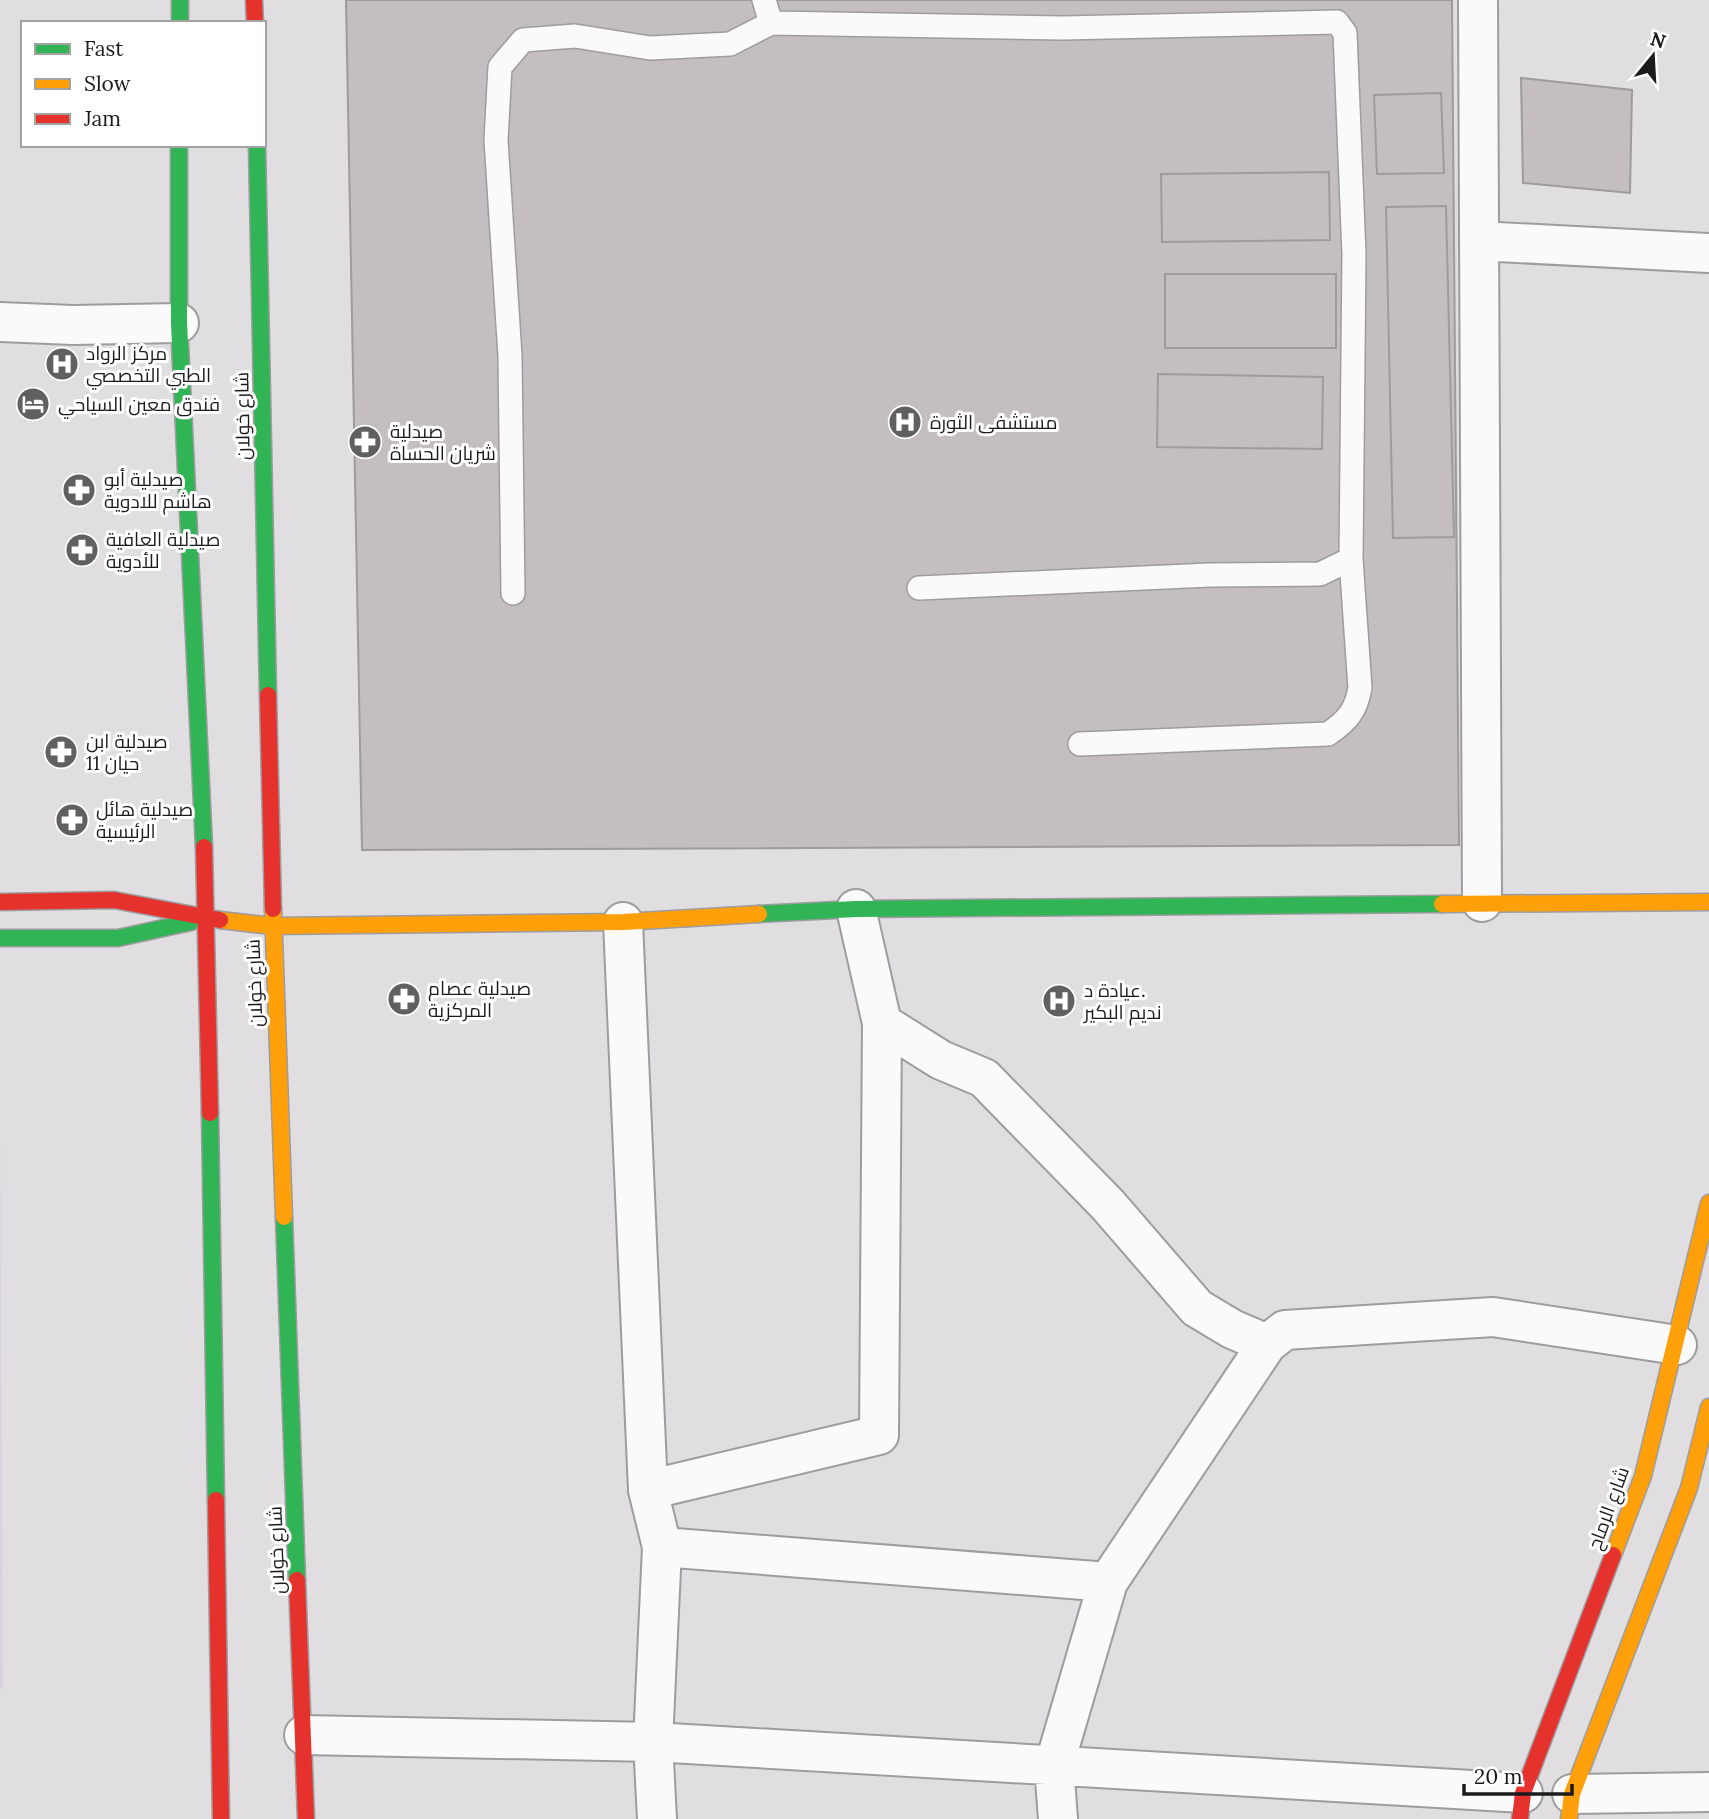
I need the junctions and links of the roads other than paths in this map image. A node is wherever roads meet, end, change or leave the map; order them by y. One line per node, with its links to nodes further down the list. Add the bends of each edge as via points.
1 (180, 0): 5 (main road)
2 (254, 0): 6 (main road)
3 (764, 0): 7 (lane)
4 (1478, 0): 10 (street)
5 (180, 21)
6 (255, 21)
7 (771, 23): 14 (lane, via 1063,28 1337,22 1345,33 1354,254); 16 (lane, via 730,44 650,48 575,36 523,40 500,67 496,140 510,356)
8 (180, 147): 13 (main road)
9 (257, 147): 24 (main road, شارع خولان)
10 (1479, 241): 11 (street); 19 (street)
11 (1709, 253)
12 (0, 322): 13 (street)
13 (179, 323): 22 (main road)
14 (1351, 559): 15 (lane, via 1320,574); 17 (lane, via 1360,688 1357,705 1346,722 1328,734)
15 (919, 588)
16 (513, 593)
17 (1080, 744)
18 (0, 902): 22 (main road, via 114,900)
19 (1482, 902): 20 (main road); 21 (main road)
20 (1709, 902)
21 (856, 909): 23 (main road); 26 (street)
22 (206, 918): 24 (main road); 25 (main road, via 118,938); 40 (main road)
23 (623, 922): 24 (main road); 32 (street)
24 (273, 926): 35 (main road, شارع خولان)
25 (0, 938)
26 (882, 1023): 28 (street, via 941,1060 985,1078 1108,1205 1197,1308); 32 (street, via 879,1435)
27 (1709, 1203): 29 (main road, شارع الرماح)
28 (1267, 1344): 29 (street, via 1285,1330 1493,1317); 34 (street)
29 (1678, 1345): 39 (main road, شارع الرماح)
30 (1709, 1407): 31 (main road)
31 (1699, 1489): 39 (main road)
32 (648, 1490): 33 (street)
33 (662, 1547): 34 (street); 36 (street)
34 (1108, 1581): 37 (street)
35 (304, 1735): 36 (street); 41 (main road, شارع خولان)
36 (653, 1742): 37 (street); 42 (street)
37 (1054, 1766): 39 (street); 43 (street)
38 (1709, 1792): 39 (street)
39 (1547, 1802)
40 (221, 1819)
41 (306, 1819)
42 (657, 1819)
43 (1058, 1819)

